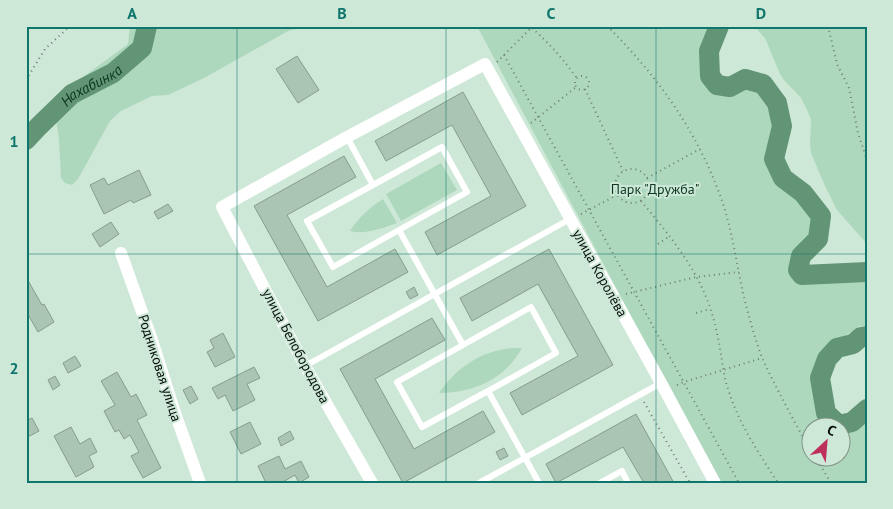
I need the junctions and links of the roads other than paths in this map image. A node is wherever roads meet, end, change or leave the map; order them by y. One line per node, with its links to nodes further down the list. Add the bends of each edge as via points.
1 (347, 137): 2 (lane); 3 (street, улица Королёва, via 487,68); 8 (street, улица Белобородова, via 222,207)
2 (374, 185): 4 (lane, via 307,221 333,267); 4 (lane, via 442,147 467,192)
3 (570, 219): 6 (lane); 9 (street, улица Королёва)
4 (399, 230): 6 (lane)
5 (121, 253): 12 (street, Родниковая улица)
6 (434, 294): 7 (lane); 8 (lane)
7 (463, 345): 10 (lane, via 397,382 422,427); 10 (lane, via 531,307 552,345 556,353)
8 (305, 366): 13 (street, улица Белобородова)
9 (663, 387): 11 (lane, via 640,395); 18 (street, улица Королёва)
10 (488, 391): 11 (lane)
11 (526, 458): 14 (lane); 15 (lane)
12 (200, 483)
13 (372, 483)
14 (479, 483)
15 (539, 483)
16 (600, 483): 17 (lane, via 622,471)
17 (628, 483)
18 (714, 483)

